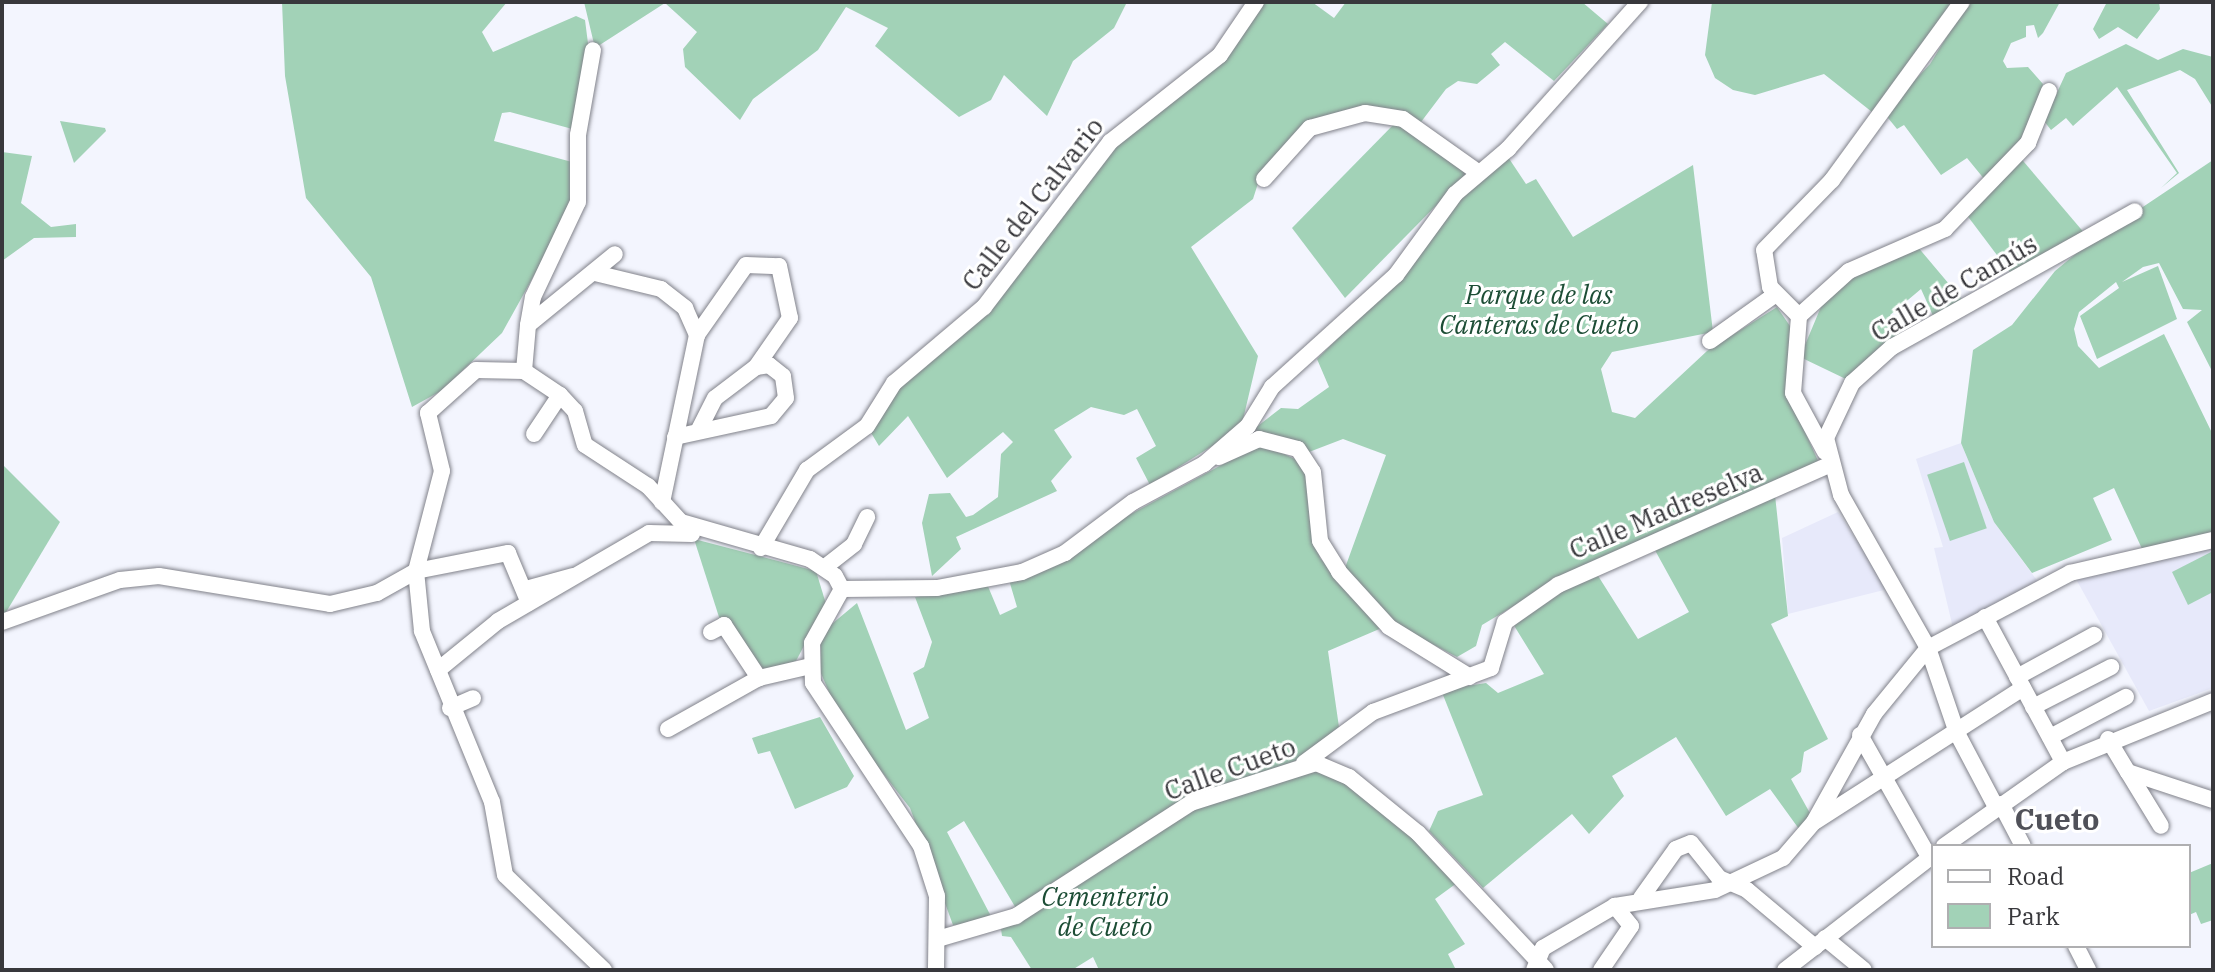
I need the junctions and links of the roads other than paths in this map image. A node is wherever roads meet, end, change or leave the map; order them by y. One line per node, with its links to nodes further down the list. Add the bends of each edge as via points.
1 (1256, 2): 28 (street, Calle del Calvario, via 1220,55 1110,142 984,307 894,383 867,426 807,470)
2 (1640, 2): 6 (street)
3 (1962, 2): 11 (street, via 1832,180 1767,242 1763,264)
4 (593, 50): 13 (street, via 578,135 584,195)
5 (2049, 91): 12 (street, via 2028,143 1945,229 1849,271)
6 (1479, 173): 7 (street, via 1403,119 1365,113 1310,128); 23 (street, via 1386,285 1272,387 1248,426)
7 (1264, 179)
8 (2135, 211): 22 (street, Calle de Camús, via 1892,347 1852,383)
9 (615, 254): 10 (street)
10 (595, 273): 13 (street); 14 (street, via 661,289 685,308)
11 (1776, 294): 12 (street); 15 (street)
12 (1799, 316): 22 (street, via 1793,393)
13 (528, 325): 17 (street)
14 (697, 335): 16 (street, via 746,265 779,266 790,318); 21 (street)
15 (1710, 341)
16 (756, 367): 19 (street, via 715,398); 19 (street, via 769,365 783,376 784,407 752,423)
17 (524, 371): 18 (street); 30 (street, via 476,370 428,413 442,471)
18 (560, 395): 20 (street); 24 (street, via 575,411 585,445)
19 (699, 430): 21 (street)
20 (534, 434)
21 (675, 437): 24 (street)
22 (1827, 458): 37 (street); 41 (street, Calle Madreselva, via 1558,585 1505,622 1496,661)
23 (1204, 464): 31 (street, via 1133,502 1065,553 1022,572 937,588); 41 (street, via 1259,439 1291,443 1313,472 1320,541 1339,572 1389,627)
24 (662, 502): 26 (street)
25 (867, 517): 29 (street, via 854,544)
26 (701, 533): 28 (street); 32 (street, via 649,533 590,572)
27 (2213, 540): 33 (street, via 2070,573)
28 (761, 548): 29 (street)
29 (825, 567): 31 (street)
30 (416, 571): 32 (street, via 508,553); 34 (street, via 390,588 330,604 259,598 211,581 120,580); 40 (street, via 422,631)
31 (842, 589): 38 (street, via 817,630)
32 (527, 596): 40 (street, via 464,643)
33 (1985, 617): 37 (street); 43 (street)
34 (2, 622)
35 (711, 632): 42 (street, via 724,625)
36 (2094, 635): 43 (street)
37 (1928, 648): 50 (street); 51 (street)
38 (811, 666): 42 (street); 68 (street, via 835,725 921,846)
39 (2111, 667): 47 (street)
40 (438, 670): 48 (street)
41 (1470, 677): 55 (street, Calle Madreselva, via 1373,712)
42 (759, 678): 49 (street)
43 (2020, 683): 47 (street); 50 (street)
44 (2126, 697): 52 (street)
45 (473, 698): 48 (street)
46 (2213, 701): 53 (street)
47 (2033, 707): 52 (street)
48 (450, 708): 73 (street, via 492,802 510,885)
49 (668, 729)
50 (1957, 733): 56 (street); 59 (street)
51 (1860, 735): 56 (street); 60 (street)
52 (2050, 737): 54 (street)
53 (2108, 739): 54 (street); 57 (street)
54 (2063, 762): 59 (street)
55 (1304, 763): 68 (street, Calle Cueto, via 1172,813 995,927); 71 (street, Calle Cueto, via 1349,777 1418,833)
56 (1883, 772): 60 (street); 64 (street)
57 (2128, 772): 58 (street); 61 (street)
58 (2213, 800)
59 (1999, 806): 62 (street); 63 (street)
60 (1814, 822): 65 (street, via 1783,858)
61 (2161, 826)
62 (1947, 844)
63 (2022, 844)
64 (1931, 856): 69 (street)
65 (1735, 883): 66 (street); 66 (street, via 1719,878 1686,843); 69 (street)
66 (1641, 898): 67 (street)
67 (1615, 906): 71 (street, via 1543,948); 75 (street, via 1631,926)
68 (941, 938): 74 (street)
69 (1820, 943): 76 (street); 77 (street)
70 (2077, 948): 72 (street)
71 (1539, 966)
72 (2086, 968)
73 (603, 970)
74 (936, 970)
75 (1601, 970)
76 (1785, 970)
77 (1864, 970)

